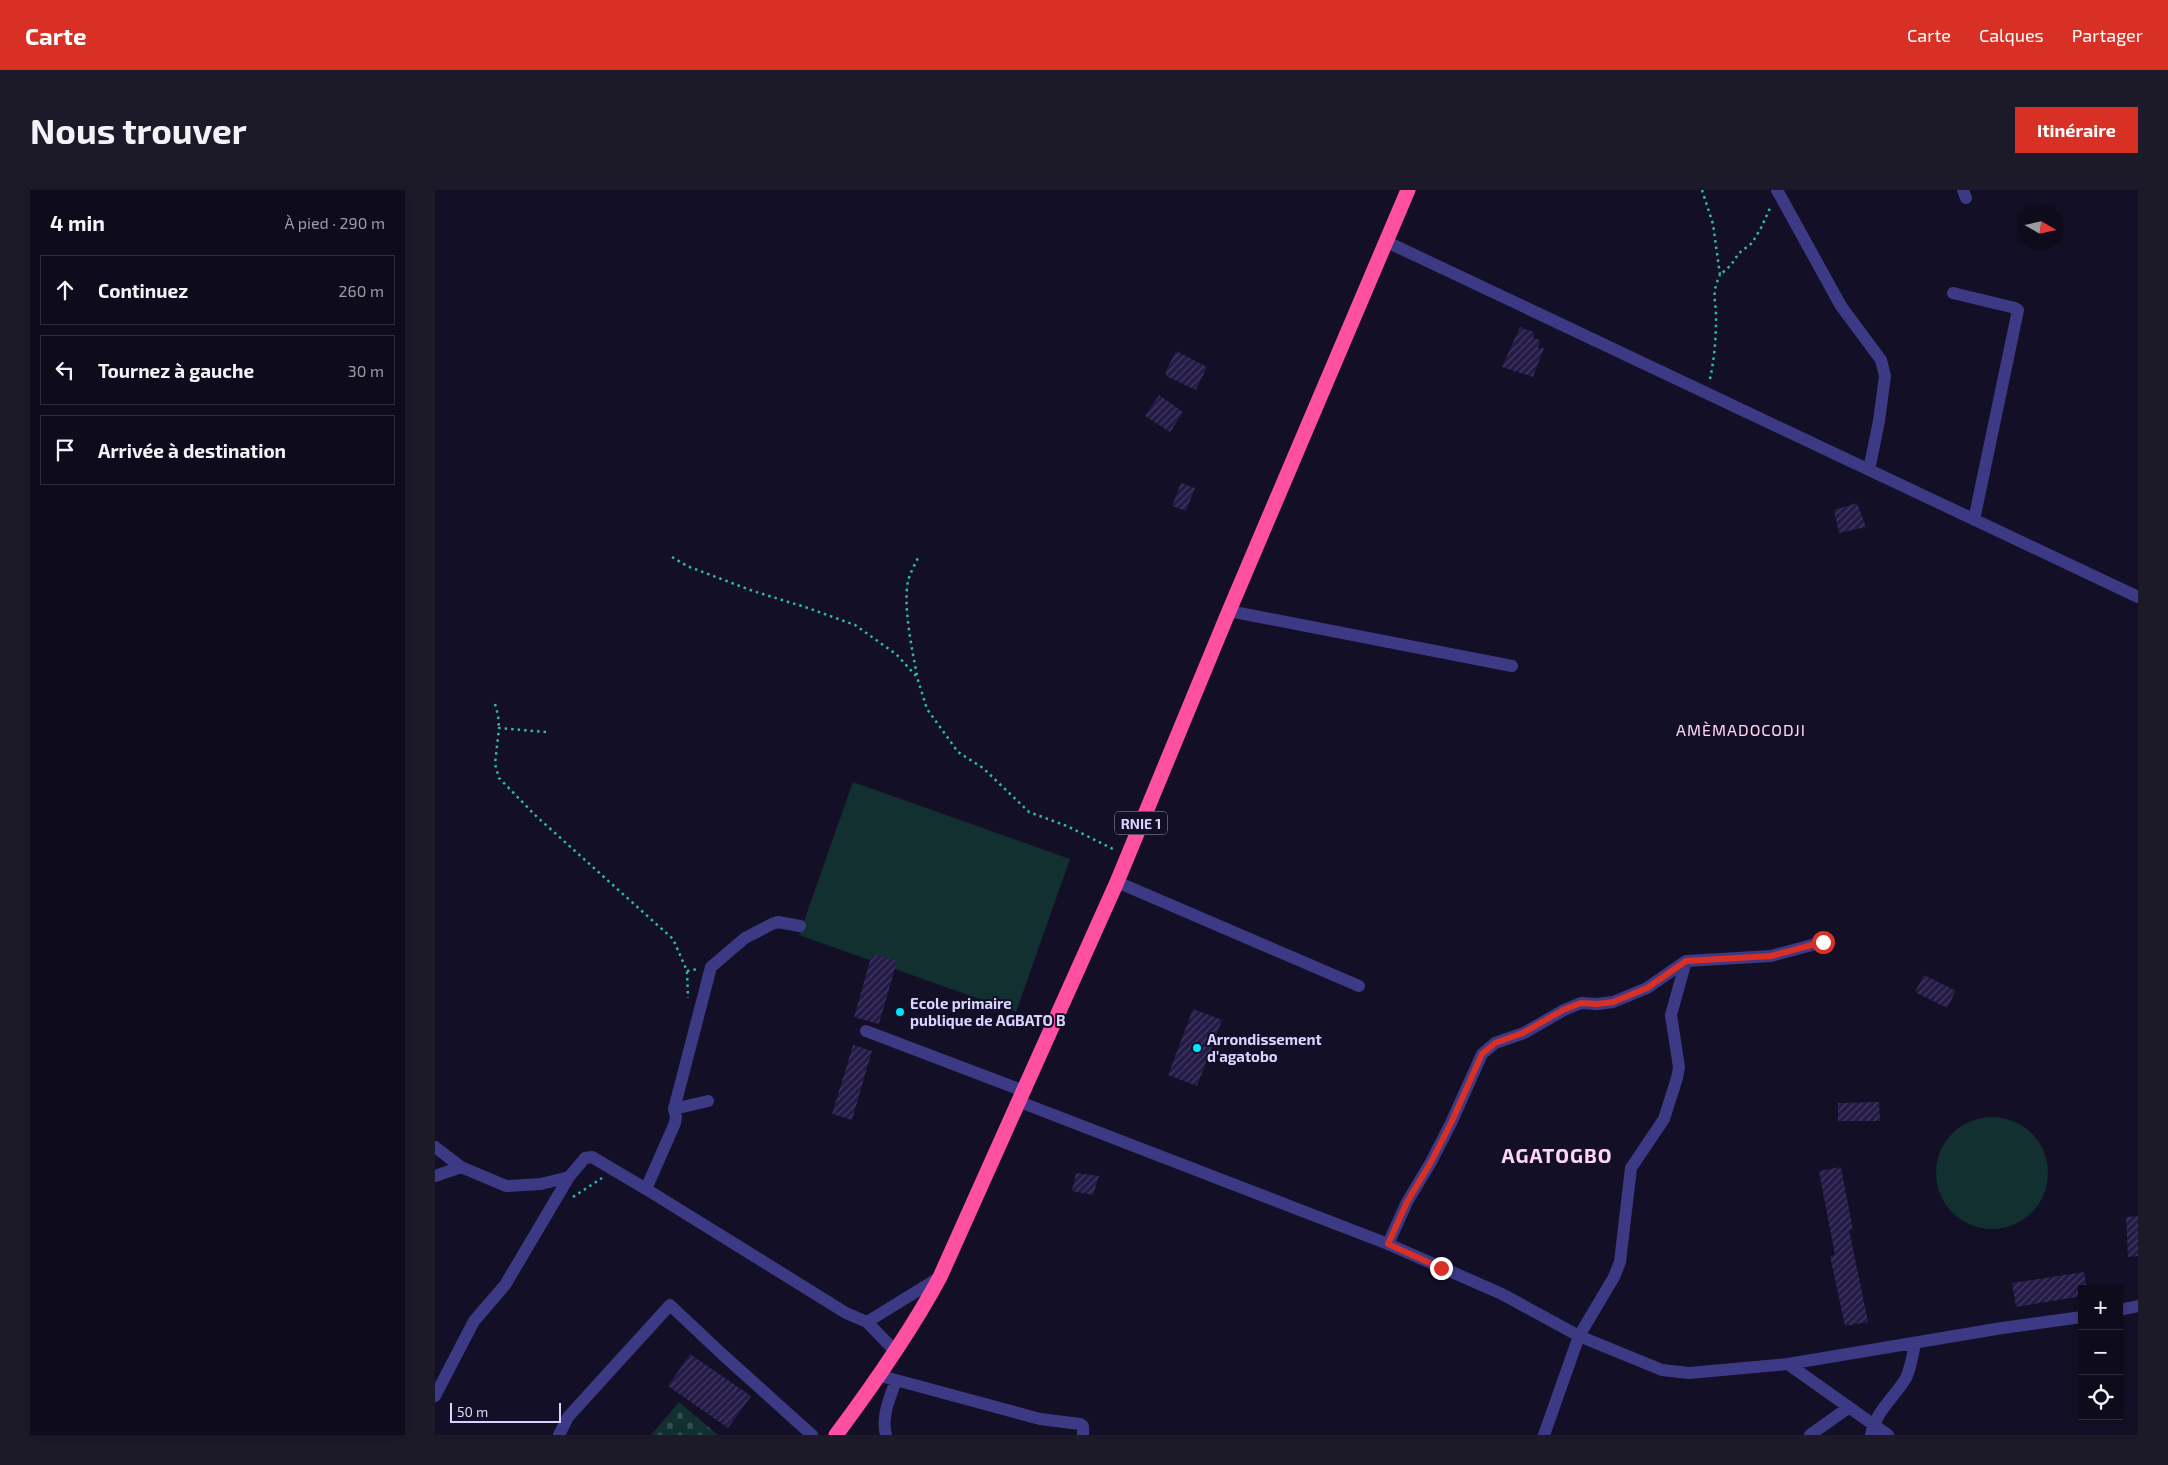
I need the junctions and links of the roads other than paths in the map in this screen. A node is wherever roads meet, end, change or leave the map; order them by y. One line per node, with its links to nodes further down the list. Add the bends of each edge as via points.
1 (1409, 190): 3 (highway, RNIE 1)
2 (1778, 191): 5 (street, via 1841,306 1885,369)
3 (1387, 242): 5 (street); 8 (highway, RNIE 1)
4 (1953, 293): 6 (street, via 2018,310)
5 (1869, 470): 6 (street)
6 (1974, 520): 7 (street)
7 (2138, 597)
8 (1229, 611): 9 (street); 10 (highway, RNIE 1)
9 (1512, 666)
10 (1117, 882): 14 (street); 16 (highway, RNIE 1)
11 (800, 926): 18 (street, via 772,924 745,938 711,967)
12 (1823, 942): 13 (street, via 1771,956)
13 (1686, 961): 24 (street, via 1647,988 1613,1002 1581,1003 1563,1010 1523,1033 1495,1043 1482,1054 1451,1123 1407,1202); 30 (street, via 1671,1015 1679,1067 1677,1078 1664,1119 1631,1168 1620,1262)
14 (1359, 986)
15 (866, 1030): 16 (street)
16 (1022, 1096): 24 (street); 25 (highway, RNIE 1)
17 (708, 1101): 18 (street)
18 (674, 1109): 23 (street, via 675,1123)
19 (435, 1148): 20 (street)
20 (461, 1167): 21 (street); 22 (street, via 511,1186 541,1184)
21 (435, 1176)
22 (569, 1177): 23 (street, via 588,1156); 36 (street, via 505,1285 474,1321)
23 (647, 1189): 29 (street, via 846,1313)
24 (1388, 1244): 30 (street, via 1502,1294)
25 (940, 1277): 29 (street); 32 (highway, RNIE 1)
26 (2138, 1306): 27 (street)
27 (2123, 1309)
28 (2078, 1318): 31 (street)
29 (867, 1322): 32 (street)
30 (1579, 1336): 33 (street, via 1661,1370 1679,1373); 44 (street)
31 (1915, 1343): 33 (street); 38 (street, via 1906,1378)
32 (896, 1352): 34 (highway, RNIE 1)
33 (1787, 1364): 37 (street)
34 (881, 1376): 35 (street); 41 (highway, RNIE 1)
35 (896, 1380): 42 (street, via 885,1413 883,1426); 43 (street, via 1040,1419 1080,1424)
36 (435, 1396)
37 (1848, 1408): 38 (street); 45 (street)
38 (1872, 1430): 46 (street)
39 (559, 1435): 40 (street, via 573,1411 670,1305)
40 (813, 1435)
41 (836, 1435)
42 (886, 1435)
43 (1083, 1435)
44 (1544, 1435)
45 (1810, 1435)
46 (1888, 1435)

